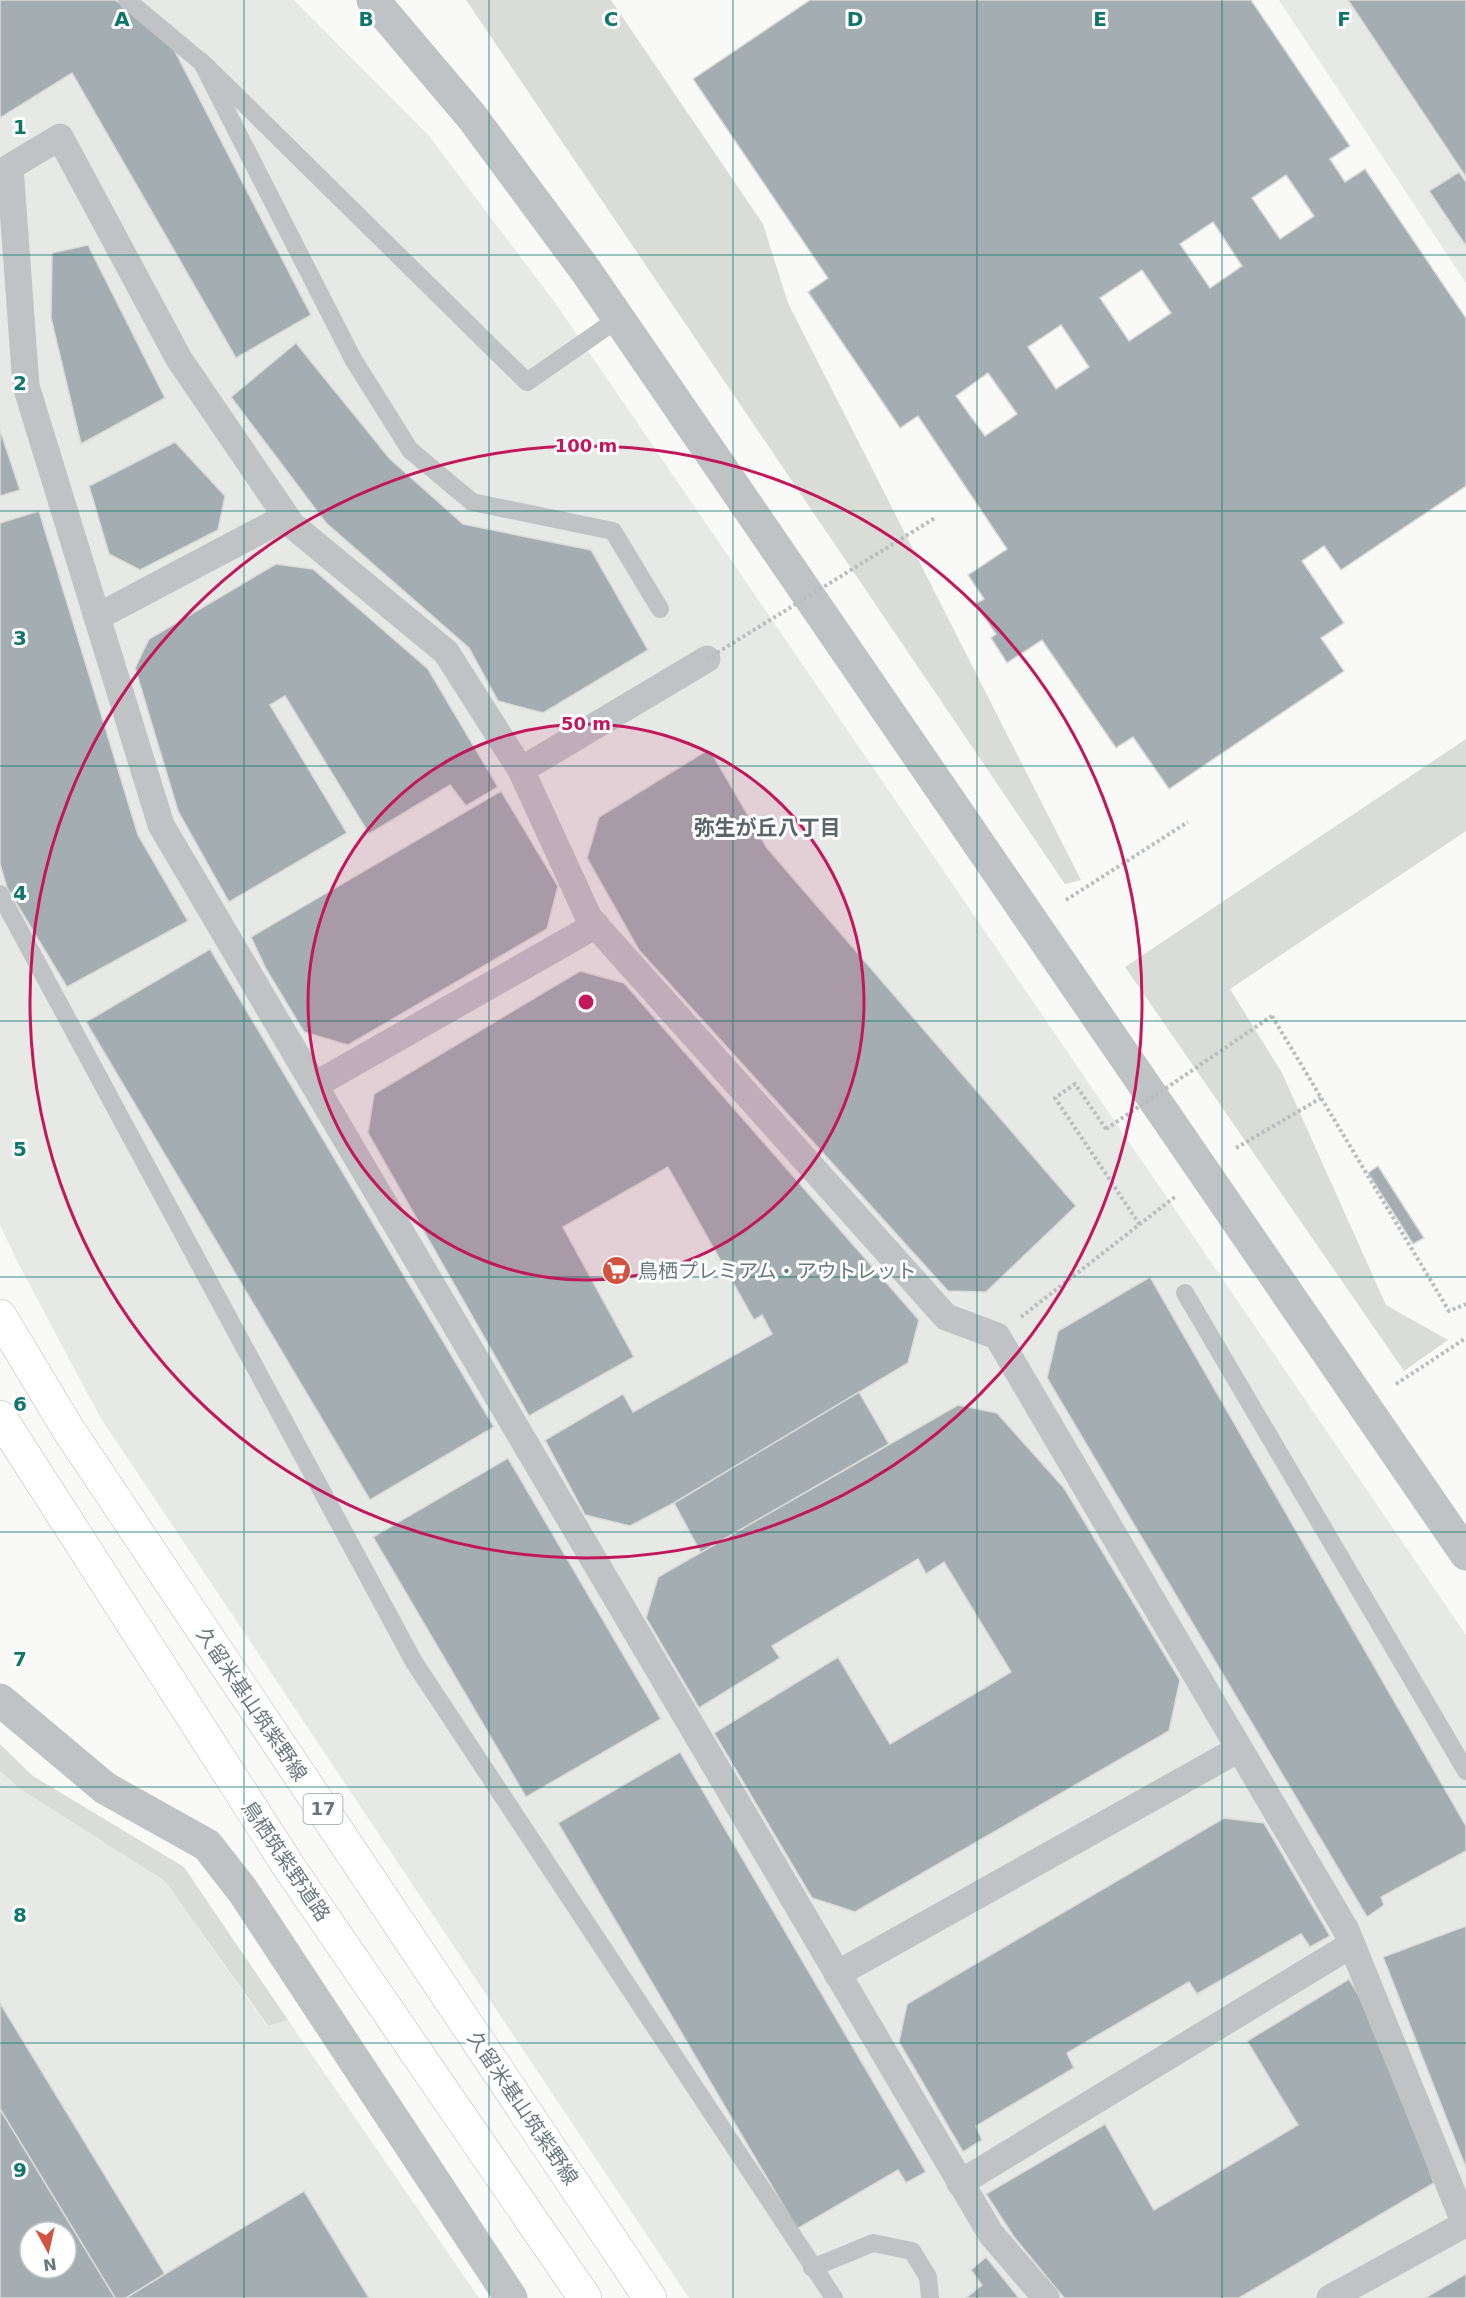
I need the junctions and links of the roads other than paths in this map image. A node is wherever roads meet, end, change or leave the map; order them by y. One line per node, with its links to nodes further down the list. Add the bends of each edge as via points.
1 (127, 0): 3 (lane)
2 (373, 0): 4 (street, via 472,117)
3 (201, 61): 4 (lane, via 527,382); 6 (lane, via 353,359 410,450 472,502 613,531)
4 (619, 318): 16 (street)
5 (286, 517): 7 (street); 7 (street, via 179,359 60,136 10,166 26,386); 9 (street, via 446,652)
6 (660, 609)
7 (97, 617): 12 (street, via 161,825)
8 (707, 659): 9 (street)
9 (521, 770): 11 (street)
10 (0, 894): 23 (lane, via 414,1662)
11 (596, 925): 12 (street); 18 (street, via 946,1317 997,1336)
12 (315, 1085): 21 (street)
13 (1185, 1293): 19 (lane)
14 (0, 1316): 26 (main road, 久留米基山筑紫野線 / 17, via 68,1429)
15 (0, 1417): 25 (main road, 鳥栖筑紫野道路, via 289,1867)
16 (1466, 1554)
17 (0, 1700): 24 (street, via 105,1788 207,1845 243,1891)
18 (1239, 1749): 20 (street); 21 (street)
19 (1466, 1771)
20 (1352, 1945): 22 (street); 30 (street, via 1465,2224)
21 (837, 1974): 22 (street)
22 (960, 2183): 29 (street, via 991,2234)
23 (812, 2268): 27 (lane); 28 (lane, via 873,2243 912,2251 928,2277)
24 (511, 2298)
25 (585, 2298)
26 (650, 2298)
27 (834, 2298)
28 (930, 2298)
29 (1046, 2298)
30 (1330, 2298)

